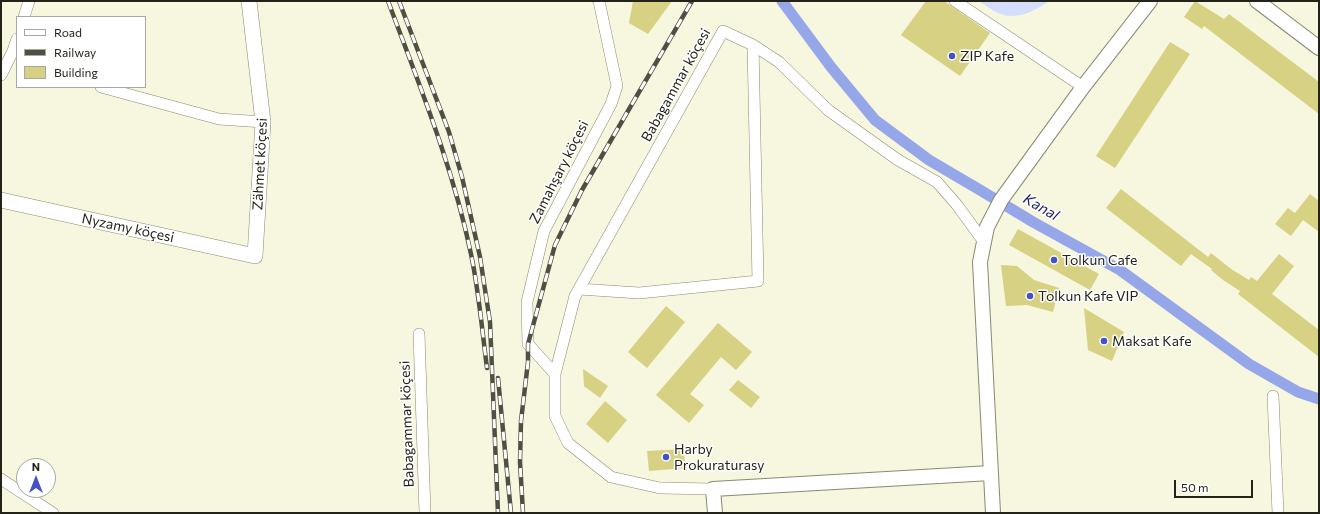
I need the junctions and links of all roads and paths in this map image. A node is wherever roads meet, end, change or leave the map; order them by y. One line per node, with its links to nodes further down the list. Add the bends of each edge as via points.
1 (29, 1): 7 (street)
2 (249, 1): 15 (main road, Zähmet köçesi)
3 (599, 1): 21 (street, Zamahşary köçesi, via 617,86 611,104 544,231 527,302 528,344)
4 (955, 1): 13 (street)
5 (1150, 1): 13 (street)
6 (1257, 1): 10 (street)
7 (24, 16)
8 (16, 42): 11 (street)
9 (753, 44): 17 (street, Babagammar köçesi, via 779,62 828,110 898,160 937,182); 19 (street, Babagammar köçesi, via 723,31); 19 (street, via 758,281 638,293)
10 (1319, 48)
11 (9, 62): 12 (street)
12 (1, 75)
13 (1084, 87): 17 (street, via 1001,200 987,227)
14 (105, 88): 15 (street, via 219,119)
15 (263, 122): 18 (main road, Zähmet köçesi)
16 (1, 200): 18 (main road, Nyzamy köçesi)
17 (984, 242): 23 (street, via 980,262)
18 (255, 256)
19 (579, 289): 21 (street, Babagammar köçesi)
20 (419, 334): 27 (street, Babagammar köçesi)
21 (555, 374): 25 (street, Babagammar köçesi, via 554,416 568,443 611,477 660,488)
22 (1274, 396): 30 (street)
23 (991, 473): 25 (street); 29 (street)
24 (1, 479): 26 (street)
25 (713, 489): 28 (street)
26 (53, 513)
27 (425, 513)
28 (715, 513)
29 (993, 513)
30 (1278, 513)

